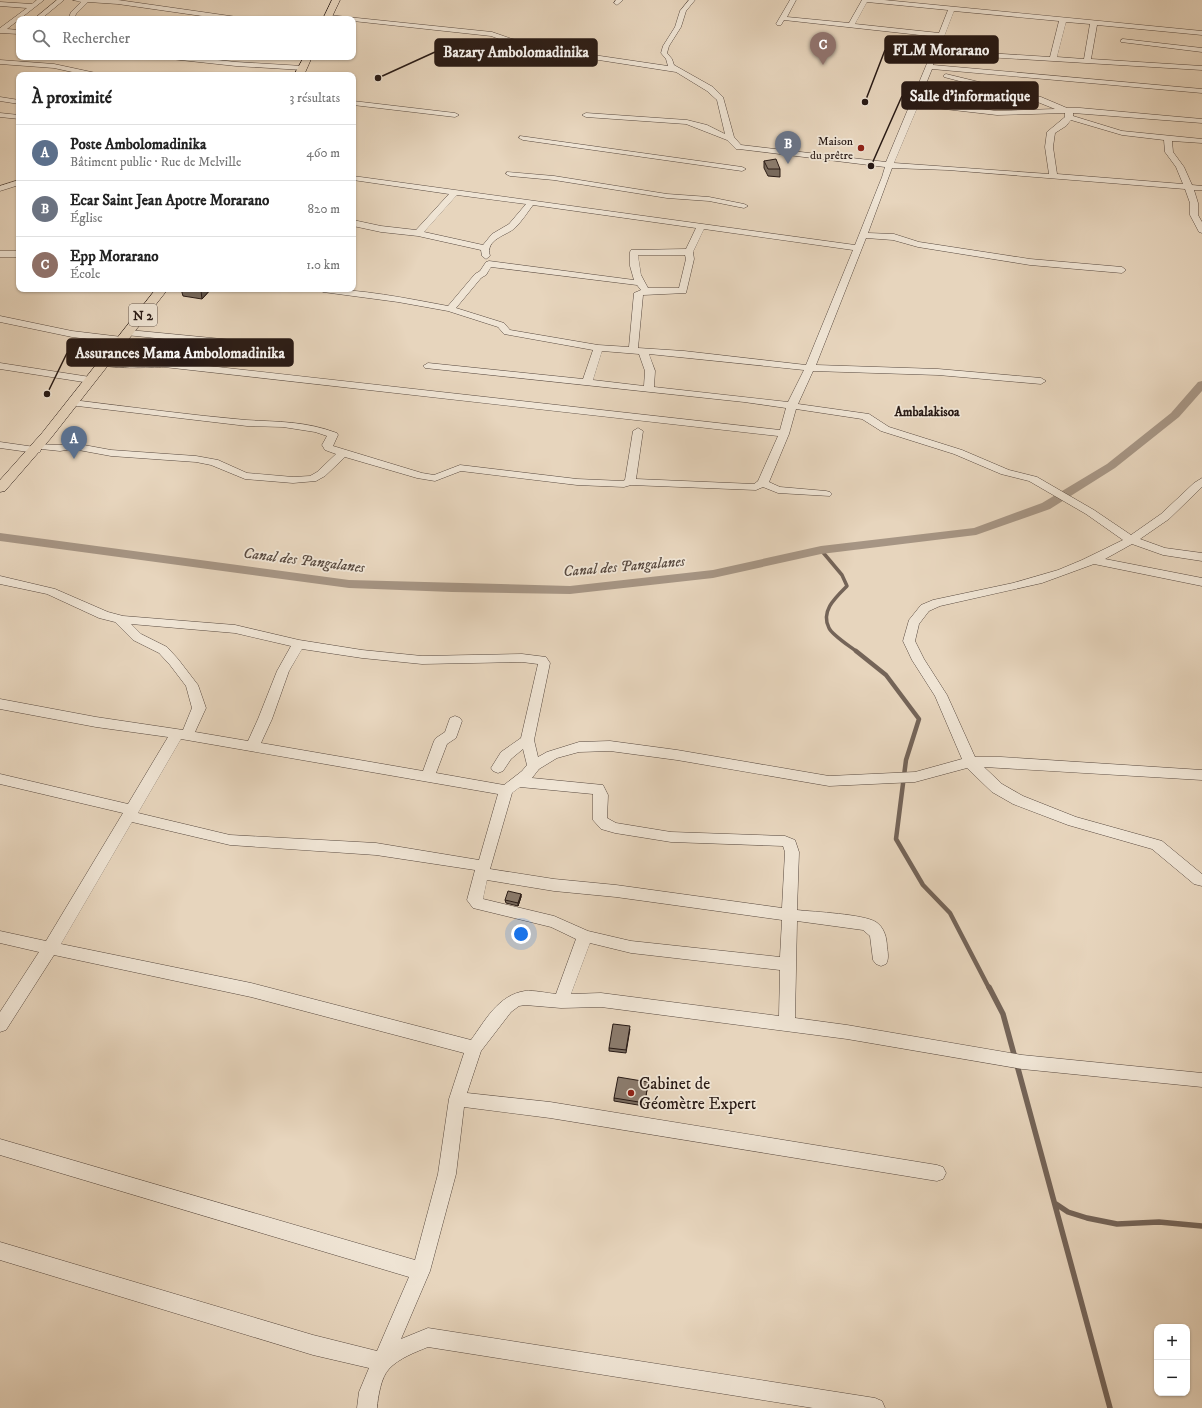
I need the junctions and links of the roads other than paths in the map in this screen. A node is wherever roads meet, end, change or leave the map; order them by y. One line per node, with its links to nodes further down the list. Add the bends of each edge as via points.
1 (41, 0): 10 (street)
2 (61, 0): 13 (street)
3 (76, 0): 8 (street)
4 (336, 0): 16 (main road)
5 (692, 0): 39 (street, via 683,11 678,27 664,53 670,59 671,66)
6 (794, 0): 17 (street)
7 (865, 0): 11 (street); 23 (street)
8 (86, 1): 14 (street); 15 (street, via 118,2)
9 (0, 4): 10 (street)
10 (33, 6): 12 (street)
11 (952, 8): 20 (street); 27 (street)
12 (20, 16)
13 (41, 16)
14 (72, 16)
15 (216, 16)
16 (328, 16)
17 (782, 18): 22 (street); 23 (street)
18 (16, 19): 24 (street)
19 (356, 19): 39 (street, via 492,34 510,41 573,54)
20 (1063, 19): 21 (street); 31 (street)
21 (1094, 22): 28 (street); 34 (street)
22 (778, 26)
23 (852, 26): 27 (street)
24 (1, 30): 25 (street)
25 (16, 32)
26 (1202, 33): 28 (street)
27 (942, 35): 30 (street)
28 (1123, 43): 29 (street); 34 (street); 38 (street)
29 (1202, 50)
30 (935, 52): 31 (street); 40 (street)
31 (1053, 59): 34 (street)
32 (55, 60): 37 (street)
33 (199, 60): 36 (street, via 236,64)
34 (1087, 61)
35 (0, 62): 37 (street)
36 (304, 64)
37 (54, 66): 41 (street)
38 (1202, 68)
39 (678, 70): 54 (street, via 710,89 720,99)
40 (928, 71): 42 (street); 46 (street); 47 (street, via 1038,99)
41 (82, 72)
42 (1202, 91)
43 (0, 99): 44 (street)
44 (16, 102)
45 (356, 103): 49 (street)
46 (915, 103): 47 (street, via 998,113); 57 (street)
47 (1069, 114): 52 (street, via 1104,112); 55 (street, via 1098,127); 60 (street, via 1063,124 1052,132 1049,147)
48 (0, 115): 51 (street)
49 (455, 115)
50 (586, 115): 54 (street, via 687,122)
51 (16, 116)
52 (1202, 121)
53 (523, 138): 58 (street)
54 (730, 138): 57 (street, via 744,148)
55 (1168, 139): 56 (street); 65 (street, via 1169,152 1180,167)
56 (1202, 141)
57 (889, 164): 60 (street); 75 (street)
58 (742, 169)
59 (510, 174): 70 (street, via 554,178 667,196 709,199)
60 (1053, 176): 65 (street)
61 (356, 178): 68 (street)
62 (16, 183): 64 (street)
63 (0, 185): 64 (street)
64 (9, 186): 67 (street)
65 (1189, 188): 66 (street); 73 (street, via 1194,203 1194,215)
66 (1202, 188)
67 (0, 189)
68 (455, 192): 69 (street); 74 (street)
69 (532, 202): 72 (street); 76 (street, via 507,231 497,234)
70 (744, 206)
71 (356, 224): 74 (street)
72 (701, 226): 77 (street); 78 (street)
73 (1202, 230)
74 (418, 233): 76 (street)
75 (863, 235): 77 (street); 82 (street, via 894,237 918,244 1030,262)
76 (484, 248): 81 (street)
77 (858, 248): 97 (street)
78 (689, 252): 83 (street, via 634,252 634,263); 84 (street, via 690,259 683,291)
79 (0, 254): 80 (street)
80 (16, 254)
81 (489, 264): 83 (street); 87 (street)
82 (1122, 270)
83 (640, 283): 84 (street)
84 (647, 290): 92 (street, via 639,293)
85 (160, 292): 89 (main road, N 2)
86 (346, 292): 87 (street)
87 (450, 309): 91 (street, via 501,325 507,332)
88 (0, 319): 89 (street, via 72,334)
89 (126, 336): 90 (street); 94 (main road, N 2)
90 (253, 345)
91 (598, 348): 92 (street); 100 (street)
92 (633, 351): 93 (street)
93 (643, 351): 97 (street); 101 (street, via 650,371)
94 (103, 363): 98 (main road, N 2); 105 (street, via 164,364)
95 (0, 366): 98 (street)
96 (428, 366): 100 (street)
97 (810, 368): 99 (street, via 938,372); 103 (street)
98 (90, 380): 102 (main road, N 2)
99 (1041, 381)
100 (587, 382): 101 (street)
101 (649, 389): 103 (street)
102 (73, 404): 107 (main road, N 2); 108 (street, via 317,429 332,435 327,445 329,448)
103 (792, 405): 105 (street); 114 (street, via 866,416 885,429 958,452 1005,472 1033,479 1090,512)
104 (638, 431): 110 (street)
105 (784, 434): 111 (street)
106 (0, 445): 107 (street)
107 (38, 448): 108 (street, via 72,446 111,453 196,459 214,462 245,476 293,480 312,478 321,474); 112 (main road, N 2)
108 (343, 453): 110 (street, via 435,478 460,468 577,482)
109 (1202, 481): 114 (street, via 1169,513)
110 (630, 482): 111 (street, via 756,487)
111 (763, 483): 113 (street, via 778,490)
112 (0, 488)
113 (826, 494)
114 (1131, 540): 115 (street, via 1163,551); 116 (street)
115 (1202, 557)
116 (1092, 560): 118 (street); 126 (street, via 1039,581 937,602 925,608 914,623 909,641 941,695)
117 (0, 580): 119 (street, via 57,594)
118 (1202, 582)
119 (120, 620): 120 (street, via 235,629); 123 (street, via 137,638 163,650 192,685 199,708)
120 (299, 644): 124 (street, via 422,660 542,660 544,663); 125 (street, via 283,671)
121 (0, 704): 123 (street, via 96,722)
122 (455, 721): 130 (street, via 451,735 441,741)
123 (182, 734): 125 (street); 133 (street)
124 (527, 740): 127 (street); 128 (street, via 513,749)
125 (252, 747): 130 (street)
126 (970, 762): 127 (street, via 915,777 829,781 610,746 579,747 552,756); 129 (street); 135 (street, via 997,788 1018,800 1073,821 1157,845)
127 (534, 766): 132 (street)
128 (498, 768)
129 (1202, 775)
130 (428, 776): 132 (street)
131 (0, 779): 133 (street)
132 (512, 786): 134 (street); 136 (street, via 598,789 601,795 600,820 615,828 671,837 785,841 790,844 792,852)
133 (131, 813): 134 (street, via 230,840 376,849); 139 (street)
134 (482, 869): 136 (street, via 554,884); 137 (street, via 474,900 478,904 554,922)
135 (1202, 880)
136 (790, 915): 140 (street, via 870,925 878,934); 141 (street)
137 (585, 936): 141 (street, via 631,947); 142 (street)
138 (0, 937): 139 (street)
139 (50, 948): 144 (street); 145 (street, via 250,990)
140 (881, 960)
141 (787, 964): 143 (street)
142 (561, 1001): 143 (street, via 601,1000); 145 (street, via 525,998 514,1001 505,1007)
143 (787, 1024): 146 (street, via 1022,1062)
144 (0, 1025)
145 (474, 1048): 147 (street)
146 (1202, 1080)
147 (457, 1099): 149 (street, via 550,1110); 151 (street, via 447,1174)
148 (0, 1148): 151 (street)
149 (937, 1173)
150 (0, 1251): 152 (street, via 313,1346)
151 (422, 1271): 152 (street)
152 (382, 1362): 153 (street, via 369,1392); 154 (street, via 403,1348 428,1337)
153 (367, 1408)
154 (875, 1408)

